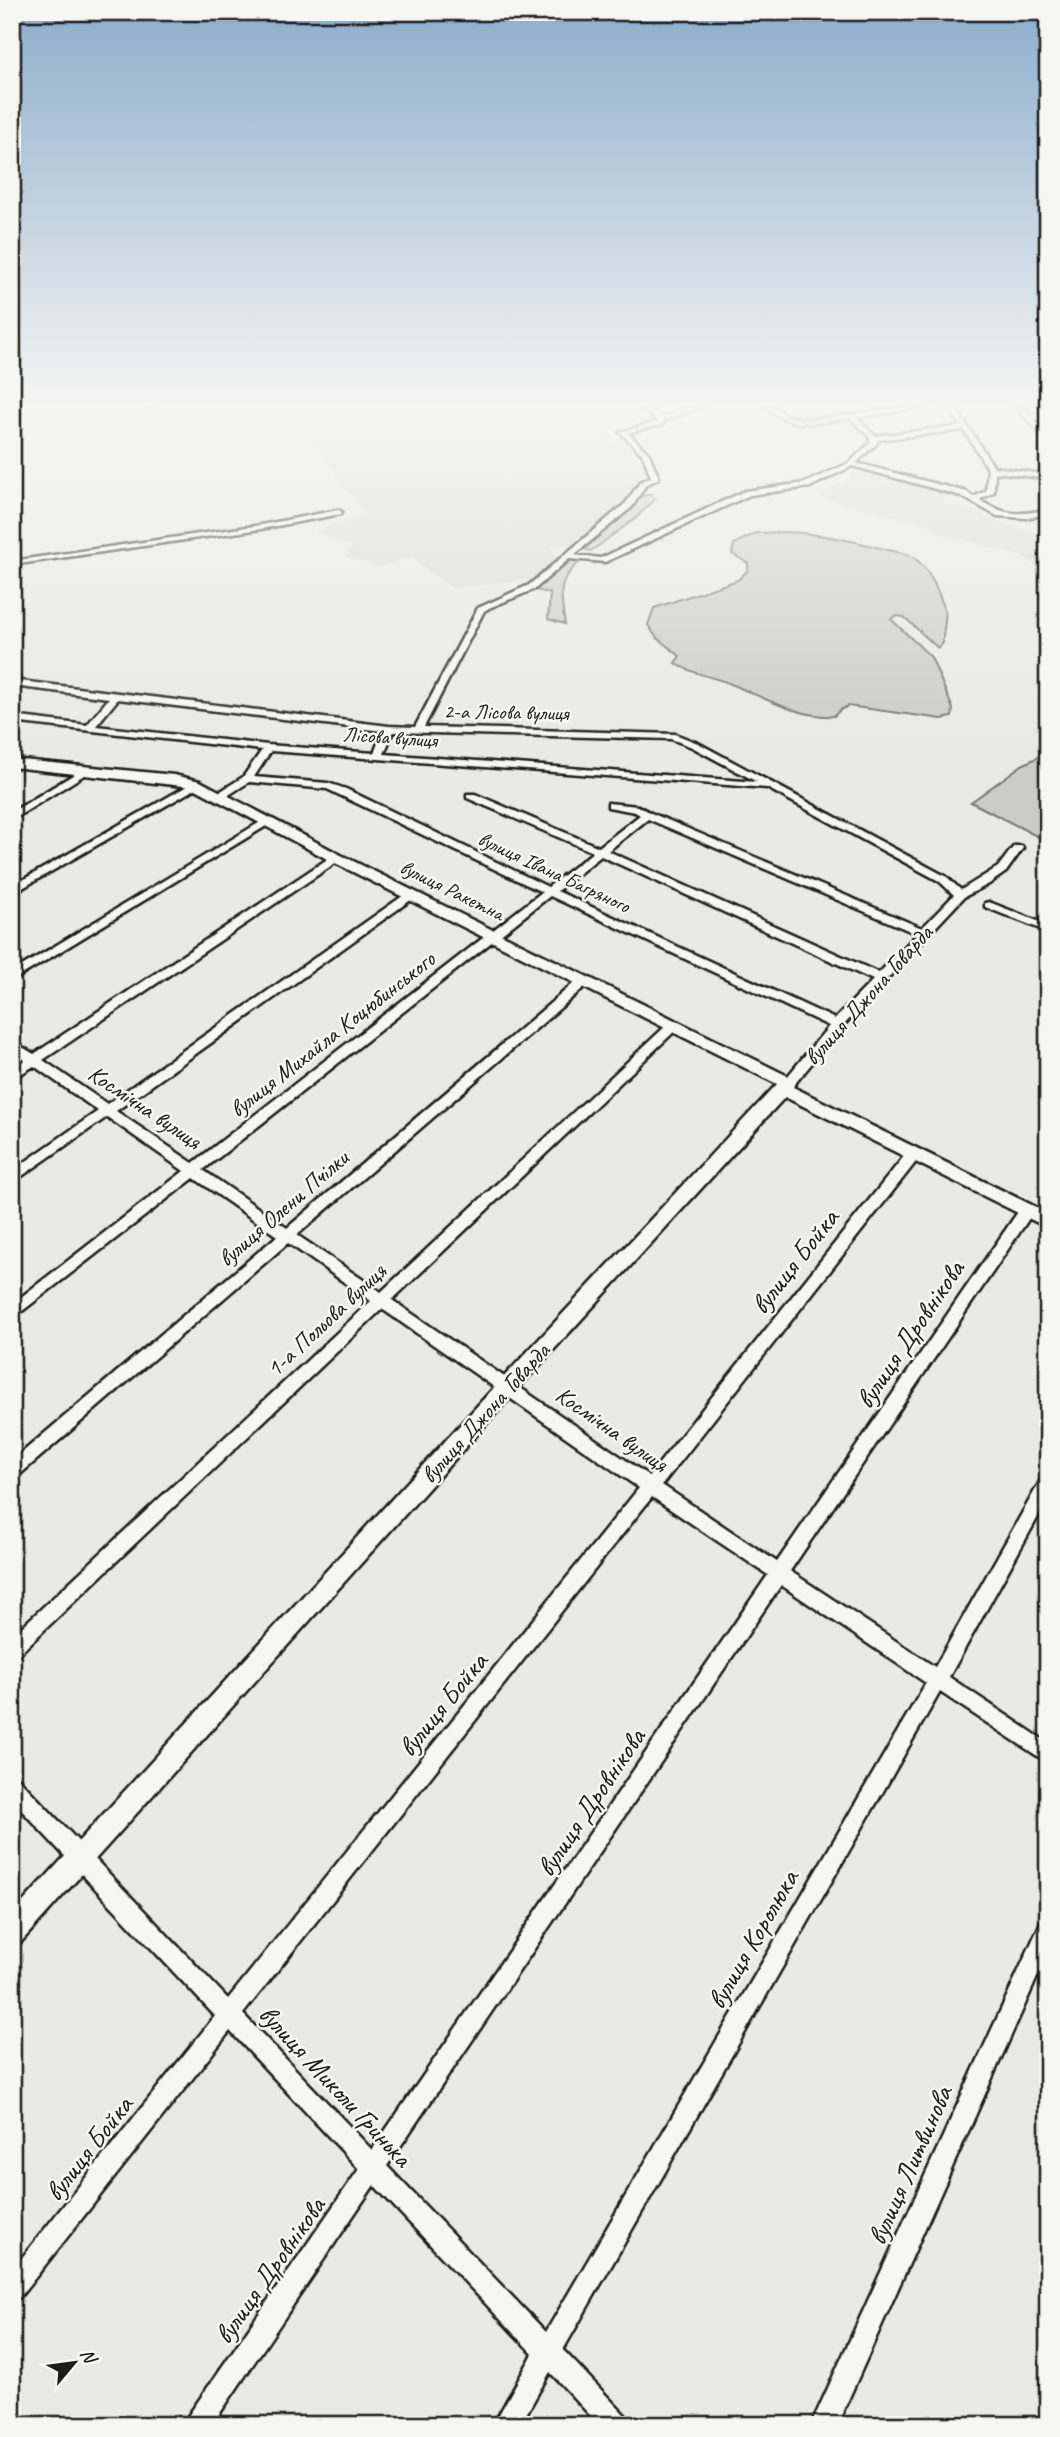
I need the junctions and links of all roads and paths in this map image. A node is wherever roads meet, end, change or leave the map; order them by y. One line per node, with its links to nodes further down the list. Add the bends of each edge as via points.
1 (293, 521): 5 (street)
2 (610, 521): 4 (street)
3 (688, 521): 4 (street, via 602,560)
4 (568, 558): 11 (street, via 526,591 481,610)
5 (12, 563)
6 (12, 683): 7 (street, 2-а Лісова вулиця)
7 (115, 696): 9 (street); 10 (street, 2-а Лісова вулиця)
8 (12, 719): 9 (street, Лісова вулиця)
9 (89, 728): 12 (street, Лісова вулиця)
10 (389, 729): 11 (street, 2-а Лісова вулиця); 13 (street)
11 (418, 730): 18 (street, 2-а Лісова вулиця, via 667,735 695,745)
12 (268, 748): 13 (street, Лісова вулиця); 16 (street)
13 (379, 756): 18 (street, Лісова вулиця)
14 (12, 763): 15 (street, вулиця Ракетна)
15 (86, 770): 17 (street, вулиця Ракетна); 23 (street)
16 (247, 779): 19 (street); 29 (street, вулиця Івана Багряного, via 334,788)
17 (195, 784): 19 (street, вулиця Ракетна); 28 (street)
18 (765, 785): 31 (street, 2-а Лісова вулиця, via 943,879)
19 (220, 796): 24 (street, вулиця Ракетна)
20 (471, 796): 26 (street)
21 (612, 805): 22 (street, via 638,808)
22 (647, 816): 26 (street, вулиця Михайла Коцюбинського); 34 (street)
23 (12, 817)
24 (267, 821): 27 (street, вулиця Ракетна); 36 (street)
25 (1018, 848): 31 (street, вулиця Джона Говарда, via 1015,858)
26 (601, 852): 29 (street, вулиця Михайла Коцюбинського); 37 (street)
27 (336, 858): 30 (street, вулиця Ракетна); 42 (street)
28 (12, 891)
29 (550, 892): 35 (street, вулиця Михайла Коцюбинського); 39 (street, вулиця Івана Багряного)
30 (411, 895): 35 (street, вулиця Ракетна); 45 (street)
31 (960, 895): 34 (street, вулиця Джона Говарда)
32 (989, 905): 33 (street)
33 (1048, 929)
34 (924, 933): 37 (street, вулиця Джона Говарда)
35 (493, 936): 38 (street, вулиця Ракетна); 47 (street, вулиця Михайла Коцюбинського)
36 (12, 977)
37 (882, 979): 39 (street, вулиця Джона Говарда)
38 (584, 981): 40 (street, вулиця Ракетна); 51 (street, вулиця Олени Пчілки)
39 (837, 1025): 44 (street, вулиця Джона Говарда)
40 (673, 1026): 44 (street, вулиця Ракетна); 52 (street, 1-а Польова вулиця)
41 (12, 1045): 42 (street, Космічна вулиця)
42 (35, 1060): 43 (street); 45 (street, Космічна вулиця)
43 (12, 1075)
44 (786, 1086): 46 (street, вулиця Ракетна); 54 (street, вулиця Джона Говарда)
45 (108, 1111): 47 (street, Космічна вулиця); 48 (street)
46 (914, 1154): 49 (street, вулиця Ракетна); 57 (street, вулиця Бойка)
47 (195, 1170): 51 (street, Космічна вулиця); 53 (street, вулиця Михайла Коцюбинського)
48 (12, 1178)
49 (1027, 1210): 50 (street, вулиця Ракетна); 58 (street, вулиця Дровнікова)
50 (1048, 1221)
51 (285, 1235): 52 (street, Космічна вулиця); 55 (street, вулиця Олени Пчілки)
52 (383, 1300): 54 (street, Космічна вулиця); 59 (street, 1-а Польова вулиця)
53 (12, 1313)
54 (508, 1387): 57 (street, Космічна вулиця); 63 (street, вулиця Джона Говарда)
55 (12, 1471)
56 (1048, 1483): 60 (street, вулиця Королюка)
57 (652, 1488): 58 (street, Космічна вулиця); 66 (street, вулиця Бойка)
58 (781, 1573): 60 (street, Космічна вулиця); 67 (street, вулиця Дровнікова)
59 (12, 1649)
60 (938, 1679): 61 (street, Космічна вулиця); 69 (street, вулиця Королюка)
61 (1048, 1754)
62 (12, 1786): 63 (street, вулиця Миколи Гринька)
63 (80, 1860): 65 (street, вулиця Джона Говарда); 66 (street, вулиця Миколи Гринька)
64 (1048, 1929): 73 (street, вулиця Литвинова)
65 (12, 1933)
66 (228, 2014): 67 (street, вулиця Миколи Гринька); 68 (street, вулиця Бойка)
67 (373, 2169): 69 (street, вулиця Миколи Гринька); 70 (street, вулиця Дровнікова)
68 (12, 2289)
69 (547, 2352): 71 (street, вулиця Королюка); 72 (street, вулиця Миколи Гринька)
70 (197, 2425)
71 (506, 2425)
72 (617, 2425)
73 (824, 2425)

